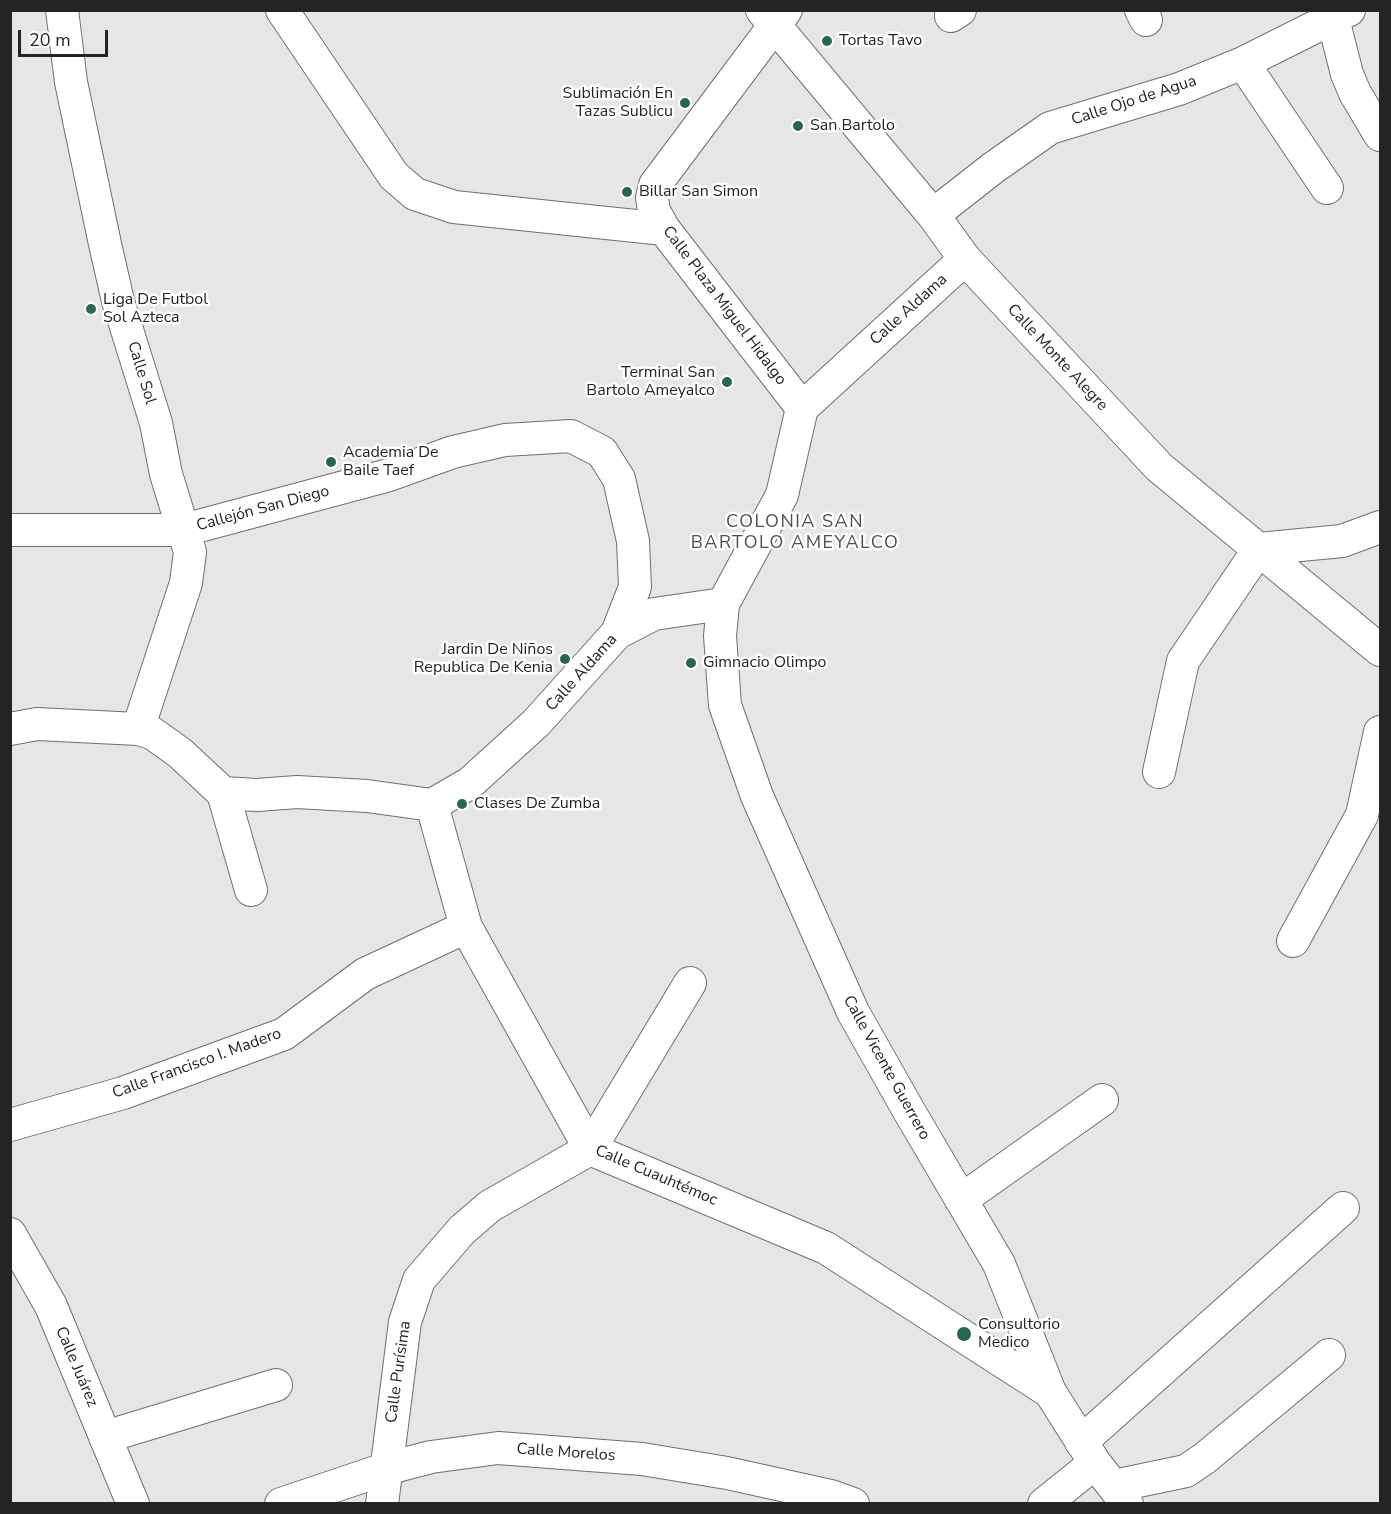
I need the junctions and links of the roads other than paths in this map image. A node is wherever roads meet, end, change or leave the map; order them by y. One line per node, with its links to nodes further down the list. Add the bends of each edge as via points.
1 (63, 10): 13 (street, Calle Sol, via 71,82 118,301)
2 (282, 10): 9 (street, via 394,176 416,194 454,207)
3 (774, 15): 8 (street, Calle Monte Alegre); 9 (street, Calle Plaza Miguel Hidalgo, via 655,185 654,211)
4 (1341, 15): 5 (street, Calle Ojo de Agua); 6 (street, via 1347,74)
5 (1243, 63): 7 (street); 8 (street, Calle Ojo de Agua, via 1179,89 1050,128)
6 (1380, 135)
7 (1327, 188)
8 (933, 215): 10 (street, Calle Monte Alegre)
9 (664, 229): 11 (street, Calle Plaza Miguel Hidalgo)
10 (965, 259): 11 (street, Calle Aldama); 15 (street, Calle Monte Alegre, via 1159,467)
11 (802, 408): 16 (street, via 782,495)
12 (1380, 527): 15 (street, via 1342,541)
13 (184, 530): 14 (street, Callejón San Diego); 17 (street, Callejón San Diego, via 369,481 453,452 505,440 571,436 602,452 619,478 633,541 635,587); 20 (street, Calle Sol, via 190,552 186,583)
14 (10, 531)
15 (1259, 549): 18 (street, Calle Monte Alegre); 22 (street, via 1184,661)
16 (723, 604): 17 (street, Calle Aldama, via 654,614); 32 (street, Calle Vicente Guerrero, via 720,636 725,705 757,796 854,1012)
17 (616, 633): 24 (street, Calle Aldama, via 536,723 470,783)
18 (1380, 650)
19 (10, 729): 20 (street, via 37,724)
20 (138, 729): 23 (street, via 152,733 180,753)
21 (1380, 732): 27 (street, via 1362,815)
22 (1159, 772)
23 (223, 793): 24 (street, via 367,796); 25 (street)
24 (432, 806): 26 (street, Calle Cuauhtémoc)
25 (251, 890)
26 (466, 927): 30 (street, Calle Francisco I. Madero, via 365,974 284,1034 123,1093); 31 (street, Calle Cuauhtémoc)
27 (1293, 941)
28 (690, 983): 31 (street)
29 (1102, 1100): 32 (street)
30 (10, 1125)
31 (590, 1149): 37 (street, Calle Cuauhtémoc, via 826,1248); 39 (street, Calle Purísima, via 490,1206 462,1230 419,1280 405,1322)
32 (961, 1200): 37 (street, Calle Vicente Guerrero, via 999,1264)
33 (1343, 1208): 40 (street)
34 (10, 1234): 38 (street, Calle Juárez, via 51,1306)
35 (1329, 1355): 40 (street, via 1186,1471)
36 (276, 1385): 38 (street)
37 (1050, 1392): 40 (street, Calle Vicente Guerrero)
38 (105, 1437): 41 (street, Calle Juárez)
39 (385, 1468): 42 (street, Calle Morelos); 43 (street, Calle Purísima); 44 (street, Calle Morelos, via 498,1448 642,1459)
40 (1104, 1474): 45 (street)
41 (133, 1503)
42 (281, 1503)
43 (382, 1503)
44 (853, 1503)
45 (1044, 1503)

